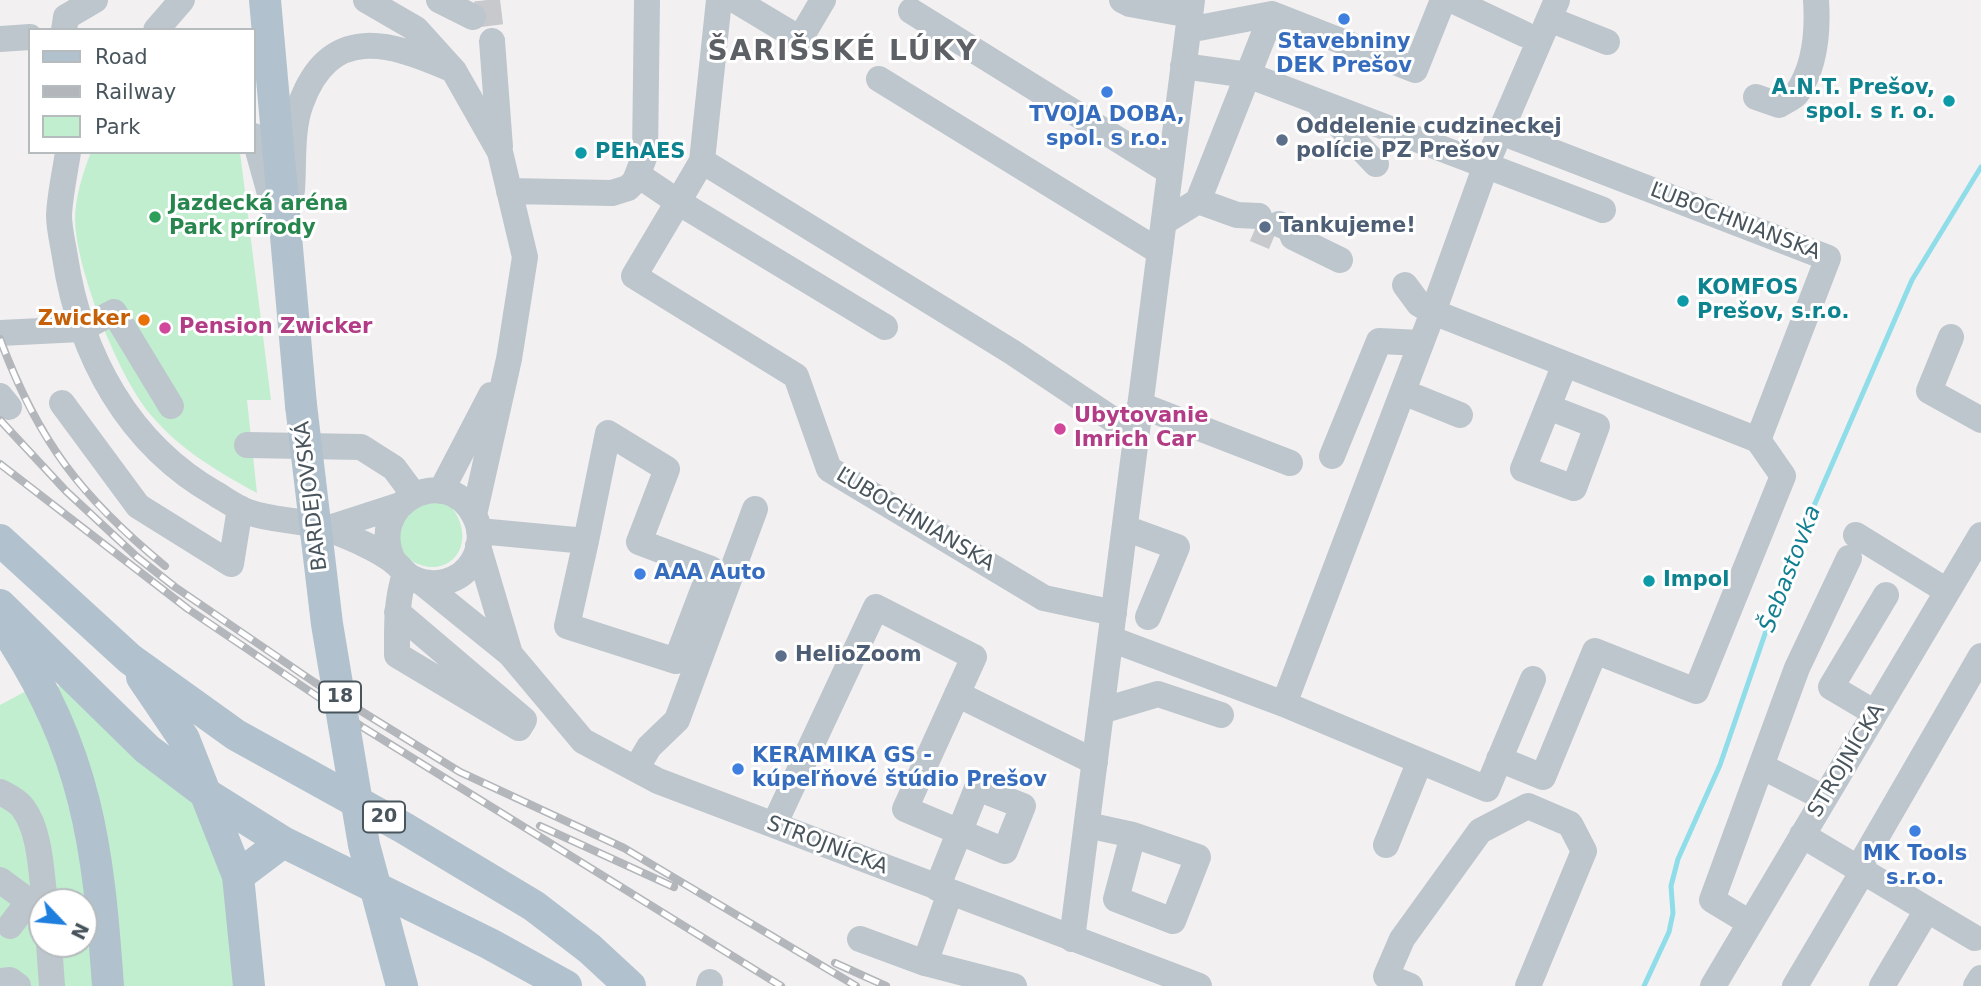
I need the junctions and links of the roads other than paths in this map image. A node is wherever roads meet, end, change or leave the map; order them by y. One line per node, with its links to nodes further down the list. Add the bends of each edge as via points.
1 (95, 0): 19 (street, via 66,18)
2 (182, 0): 20 (street)
3 (265, 0): 47 (main road, BARDEJOVSKÁ / 18)
4 (366, 0): 27 (street, via 416,29)
5 (439, 0): 18 (street)
6 (647, 0): 40 (street, via 645,155)
7 (719, 0): 36 (street)
8 (735, 0): 9 (street, via 800,39)
9 (823, 0)
10 (1443, 0): 17 (street, via 1415,70)
11 (1816, 0): 30 (street, via 1818,25 1812,58 1797,95 1779,105)
12 (1138, 2): 16 (street)
13 (1466, 3): 21 (street)
14 (1553, 9): 25 (street); 32 (street)
15 (911, 11): 39 (street)
16 (1190, 15): 17 (street); 26 (street)
17 (1272, 15): 28 (street)
18 (473, 17)
19 (64, 28)
20 (158, 28)
21 (1524, 34)
22 (28, 37): 23 (street)
23 (0, 39)
24 (492, 41): 34 (street)
25 (1606, 42)
26 (1183, 66): 28 (street); 39 (street)
27 (454, 71): 34 (street); 47 (street, via 412,52 374,44 348,50 326,64 299,111)
28 (1248, 75): 31 (street); 42 (street)
29 (878, 79): 46 (street)
30 (1756, 97)
31 (1315, 100): 37 (street); 38 (street)
32 (1501, 132): 38 (street); 66 (street, ĽUBOCHNIANSKA, via 1828,258)
33 (256, 143): 47 (street)
34 (500, 152): 41 (street)
35 (68, 154): 52 (street, via 59,217)
36 (702, 162): 43 (street, ĽUBOCHNIANSKA); 65 (street, via 1012,352)
37 (1376, 164)
38 (1486, 165): 44 (street); 50 (street)
39 (1170, 172): 45 (street)
40 (638, 175): 41 (street, via 628,188 612,193); 43 (street)
41 (509, 191): 56 (street, via 526,257)
42 (1198, 201): 45 (street); 48 (street)
43 (678, 202): 51 (street); 86 (street, ĽUBOCHNIANSKA, via 634,276 796,376 829,469 1044,598)
44 (1603, 211)
45 (1164, 222): 46 (street)
46 (1160, 252): 60 (street)
47 (288, 254): 132 (main road, BARDEJOVSKÁ / 18, bridge, via 327,624 362,831)
48 (1340, 260)
49 (1405, 285): 50 (street, via 1419,304)
50 (1433, 312): 55 (street); 57 (street)
51 (885, 327)
52 (81, 329): 53 (street); 61 (street, via 114,312); 72 (street, via 135,428 195,482)
53 (0, 333)
54 (1951, 337): 64 (street, via 1929,391)
55 (1421, 343): 58 (street); 68 (street, via 1379,341)
56 (509, 359): 70 (street); 76 (street)
57 (1564, 364): 62 (street); 66 (street)
58 (1403, 392): 63 (street); 92 (street)
59 (62, 403): 72 (street, via 138,506 231,564)
60 (1140, 405): 65 (street); 69 (street)
61 (171, 407)
62 (1548, 407)
63 (1460, 415)
64 (1981, 420)
65 (1136, 435): 75 (street)
66 (1758, 440): 96 (street, via 1783,476 1696,691 1595,651 1543,777)
67 (247, 445): 71 (street, via 361,447 394,468)
68 (1332, 456)
69 (1290, 463)
70 (441, 491): 71 (street); 76 (street, via 460,499)
71 (407, 500): 74 (street); 80 (street, via 392,517 388,532 388,547)
72 (240, 508): 74 (street)
73 (755, 509): 100 (street, via 677,720 649,747)
74 (329, 528): 80 (street)
75 (1125, 528): 84 (street, via 1177,547); 86 (street)
76 (477, 531): 79 (street); 80 (street, via 470,565 460,575 440,583); 87 (street)
77 (1981, 535): 81 (street, STROJNÍCKA)
78 (0, 540): 89 (main road, 20)
79 (586, 541): 79 (street, via 608,433 667,469 639,542 711,569 676,661 567,626)
80 (406, 572): 83 (street); 87 (street)
81 (1947, 591): 94 (street, STROJNÍCKA); 99 (street, via 1853,546 1797,668)
82 (1886, 595): 94 (street, via 1831,687)
83 (397, 612): 83 (street, via 397,655 519,728 524,720)
84 (1148, 617)
85 (2, 624): 102 (main road, via 137,741); 130 (main road, via 50,702 83,789 95,843)
86 (1112, 626): 92 (street, ĽUBOCHNIANSKA); 93 (street)
87 (510, 654): 100 (street, STROJNÍCKA, via 583,741)
88 (1981, 656): 110 (street)
89 (130, 659): 102 (main road, 20, via 184,739); 134 (main road, 20, via 276,760 404,828 534,906 590,948)
90 (1533, 679): 96 (street)
91 (957, 694): 98 (street); 105 (street, via 974,657 876,607); 114 (street, via 905,809 959,833)
92 (1284, 704): 97 (street, ĽUBOCHNIANSKA)
93 (1101, 710): 95 (street, via 1158,694); 98 (street)
94 (1875, 713): 103 (street, STROJNÍCKA)
95 (1220, 715)
96 (1499, 759): 97 (street, ĽUBOCHNIANSKA, via 1487,789)
97 (1420, 761): 109 (street)
98 (1095, 762): 104 (street)
99 (1761, 766): 103 (street); 118 (street, via 1712,900)
100 (636, 769): 105 (street, STROJNÍCKA)
101 (0, 792): 113 (street, via 23,808 29,821 37,846)
102 (208, 795): 108 (main road); 111 (main road, 20)
103 (1824, 799): 107 (street, STROJNÍCKA)
104 (1087, 824): 106 (street); 122 (street)
105 (774, 825): 114 (street, STROJNÍCKA)
106 (1133, 835)
107 (1802, 835): 110 (street); 118 (street, STROJNÍCKA)
108 (284, 842): 111 (main road); 133 (main road)
109 (1386, 845)
110 (1861, 870): 116 (street); 139 (street)
111 (238, 876): 131 (main road, 20)
112 (0, 880): 115 (street)
113 (38, 888)
114 (944, 890): 122 (street, STROJNÍCKA); 124 (street)
115 (28, 898)
116 (1927, 910): 120 (street); 140 (street)
117 (28, 912): 119 (street)
118 (1750, 923): 138 (street, STROJNÍCKA)
119 (10, 926)
120 (1975, 938)
121 (860, 939): 124 (street)
122 (1072, 939): 127 (street, STROJNÍCKA)
123 (50, 958): 129 (street)
124 (925, 963): 135 (street)
125 (1981, 978): 141 (street)
126 (0, 982): 128 (street, via 10,979)
127 (1188, 984)
128 (18, 986)
129 (52, 986)
130 (108, 986)
131 (249, 986)
132 (402, 986)
133 (566, 986)
134 (630, 986)
135 (1014, 986)
136 (1410, 986): 137 (street, via 1386,976 1402,939 1480,831 1528,806 1570,824 1584,851)
137 (1528, 986)
138 (1713, 986)
139 (1795, 986)
140 (1882, 986)
141 (1976, 986)

